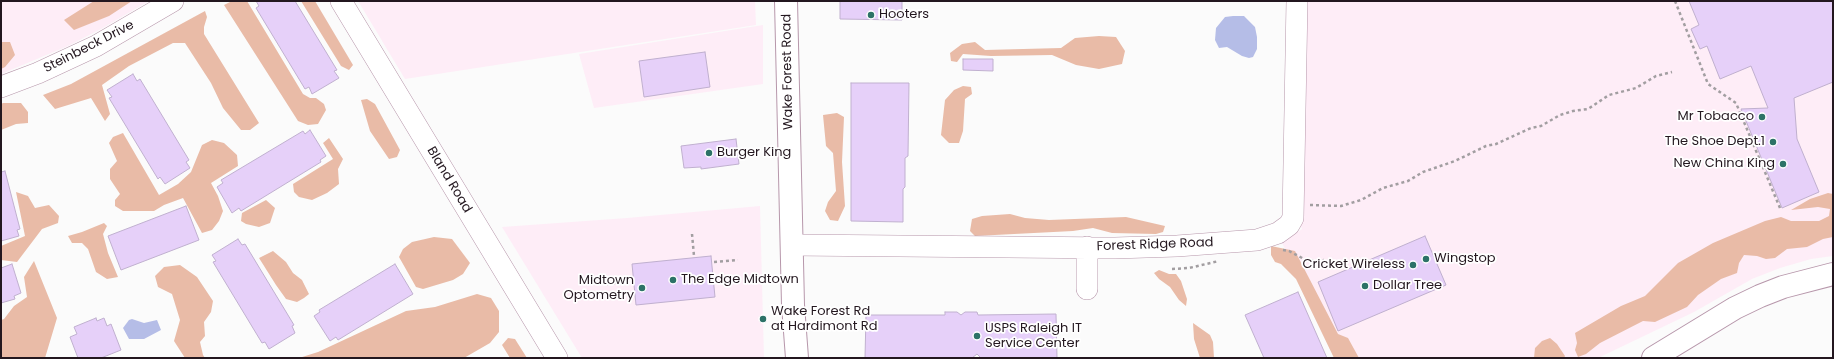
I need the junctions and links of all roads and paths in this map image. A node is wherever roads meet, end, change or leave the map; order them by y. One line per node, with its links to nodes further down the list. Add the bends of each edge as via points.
1 (173, 1): 7 (street, Steinbeck Drive, via 96,46)
2 (341, 1): 24 (street, Bland Road)
3 (786, 1): 11 (main road, Wake Forest Road)
4 (1297, 1): 12 (street, Forest Ridge Road, via 1293,218 1289,225 1278,233 1257,240 1177,246)
5 (1675, 1): 9 (path, via 1708,84 1736,104)
6 (1672, 72): 8 (path, via 1656,76 1636,88 1609,96 1588,109 1567,113 1541,126 1423,172 1408,181 1383,188 1361,200 1341,206)
7 (1, 87)
8 (1306, 205)
9 (1780, 208)
10 (692, 234): 14 (path)
11 (792, 245): 12 (street, Forest Ridge Road); 25 (main road, Wake Forest Road)
12 (1087, 247): 23 (street)
13 (1278, 250): 17 (path, via 1289,251 1304,260)
14 (694, 256)
15 (738, 260): 18 (path)
16 (1224, 260): 19 (path)
17 (1324, 260)
18 (714, 262)
19 (1172, 269)
20 (1833, 274): 26 (main road, via 1760,296 1735,308)
21 (629, 281): 22 (path)
22 (607, 284)
23 (1087, 289)
24 (557, 358)
25 (797, 358)
26 (1653, 358)

